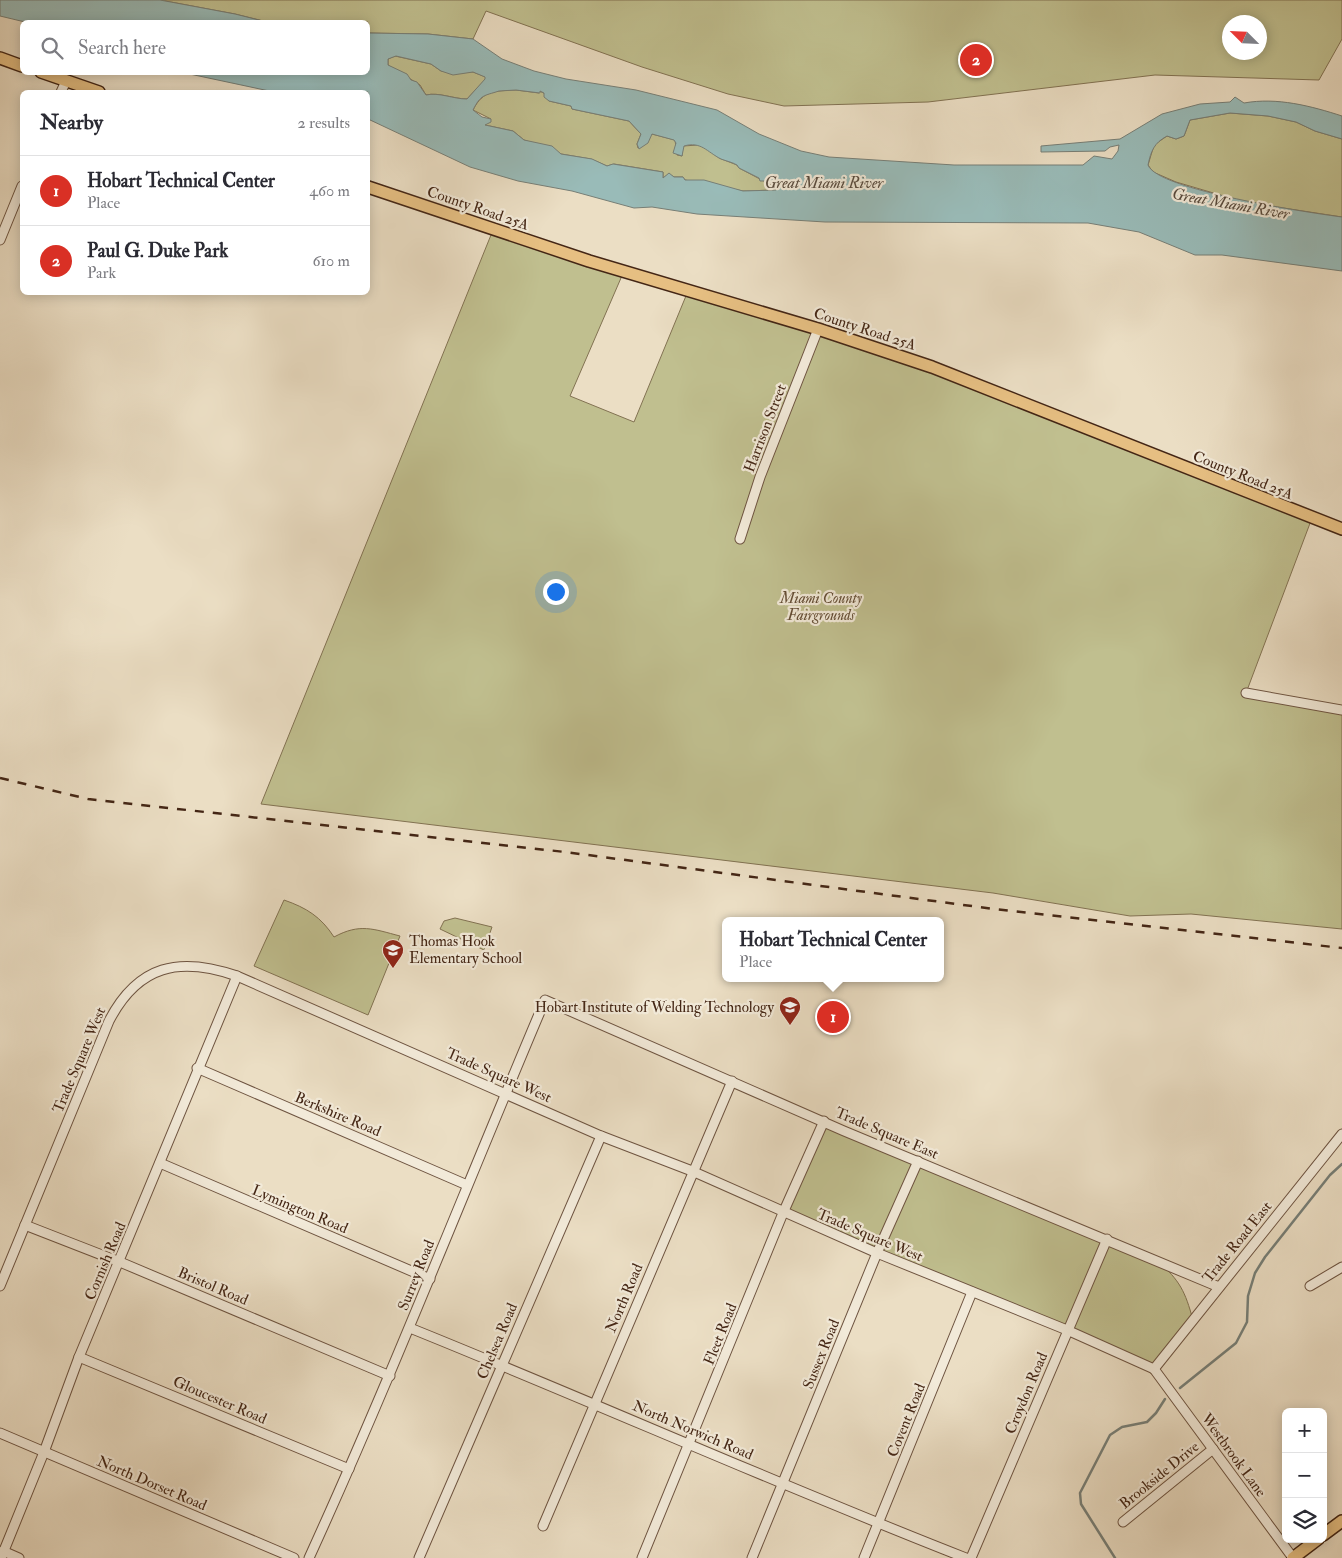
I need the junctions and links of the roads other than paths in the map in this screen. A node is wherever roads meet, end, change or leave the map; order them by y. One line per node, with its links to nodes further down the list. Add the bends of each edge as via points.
1 (0, 58): 2 (main road)
2 (20, 65)
3 (45, 75): 4 (main road)
4 (64, 87): 5 (main road)
5 (85, 90)
6 (370, 187): 9 (main road, County Road 25A, via 580,258)
7 (20, 191): 8 (street)
8 (0, 240)
9 (818, 328): 10 (main road, County Road 25A, via 932,367); 11 (street, Harrison Street, via 760,477)
10 (1342, 529)
11 (740, 539)
12 (1246, 693): 13 (street)
13 (1342, 710)
14 (237, 976): 16 (street, Cornish Road); 18 (street, Trade Square West); 27 (street, Trade Square West, via 195,965 171,967 142,979 121,999)
15 (545, 1000): 17 (street, Trade Square East); 18 (street, Surrey Road)
16 (198, 1068): 23 (street, Cornish Road); 25 (street, Berkshire Road)
17 (732, 1081): 19 (street, Trade Square East); 24 (street, North Road)
18 (506, 1093): 21 (street, Trade Square West); 25 (street, Surrey Road)
19 (824, 1121): 22 (street, Trade Square East); 26 (street, Fleet Road)
20 (1342, 1134): 35 (street, Trade Road East)
21 (601, 1136): 24 (street, Trade Square West); 40 (street, Chelsea Road)
22 (918, 1161): 28 (street, Trade Square East); 29 (street, Sussex Road)
23 (160, 1163): 30 (street, Cornish Road); 32 (street, Lymington Road)
24 (692, 1171): 26 (street, Trade Square West); 43 (street, North Road)
25 (467, 1185): 32 (street, Surrey Road)
26 (784, 1213): 29 (street, Trade Square West); 45 (street, Fleet Road)
27 (25, 1225): 30 (street, Bristol Road); 33 (street, Trade Square West)
28 (1107, 1239): 35 (street, Trade Square East); 38 (street, Croydon Road)
29 (877, 1253): 36 (street, Trade Square West); 49 (street, Sussex Road)
30 (120, 1262): 39 (street, Cornish Road); 42 (street, Bristol Road)
31 (1342, 1267): 34 (street)
32 (430, 1279): 37 (street, Surrey Road)
33 (0, 1286)
34 (1310, 1286)
35 (1219, 1287): 41 (street, Trade Road East)
36 (972, 1292): 38 (street, Trade Square West); 52 (street, Covent Road)
37 (410, 1328): 40 (street, North Norwich Road); 42 (street, Surrey Road)
38 (1067, 1330): 41 (street, Trade Square West); 65 (street, Croydon Road)
39 (80, 1357): 47 (street, Cornish Road); 48 (street, Gloucester Road)
40 (501, 1365): 43 (street, North Norwich Road); 60 (street, Chelsea Road)
41 (1154, 1368): 46 (street, Westbrook Lane)
42 (390, 1376): 48 (street, Surrey Road)
43 (595, 1403): 45 (street, North Norwich Road); 53 (street, North Road)
44 (0, 1433): 47 (street, North Dorset Road)
45 (690, 1443): 49 (street, North Norwich Road); 61 (street, Fleet Road)
46 (1213, 1449): 51 (street, Brookside Drive); 66 (street, Westbrook Lane)
47 (44, 1452): 56 (street, Cornish Road); 58 (street, North Dorset Road)
48 (349, 1469): 59 (street, Surrey Road)
49 (783, 1484): 52 (street, North Norwich Road); 62 (street, Sussex Road)
50 (1342, 1521): 54 (main road)
51 (1123, 1522)
52 (879, 1524): 63 (street, Covent Road); 64 (street, North Norwich Road)
53 (543, 1526)
54 (1327, 1532)
55 (1313, 1543): 66 (main road)
56 (2, 1555): 57 (street)
57 (19, 1558)
58 (294, 1558)
59 (308, 1558)
60 (419, 1558)
61 (642, 1558)
62 (752, 1558)
63 (864, 1558)
64 (966, 1558)
65 (971, 1558)
66 (1293, 1558)

